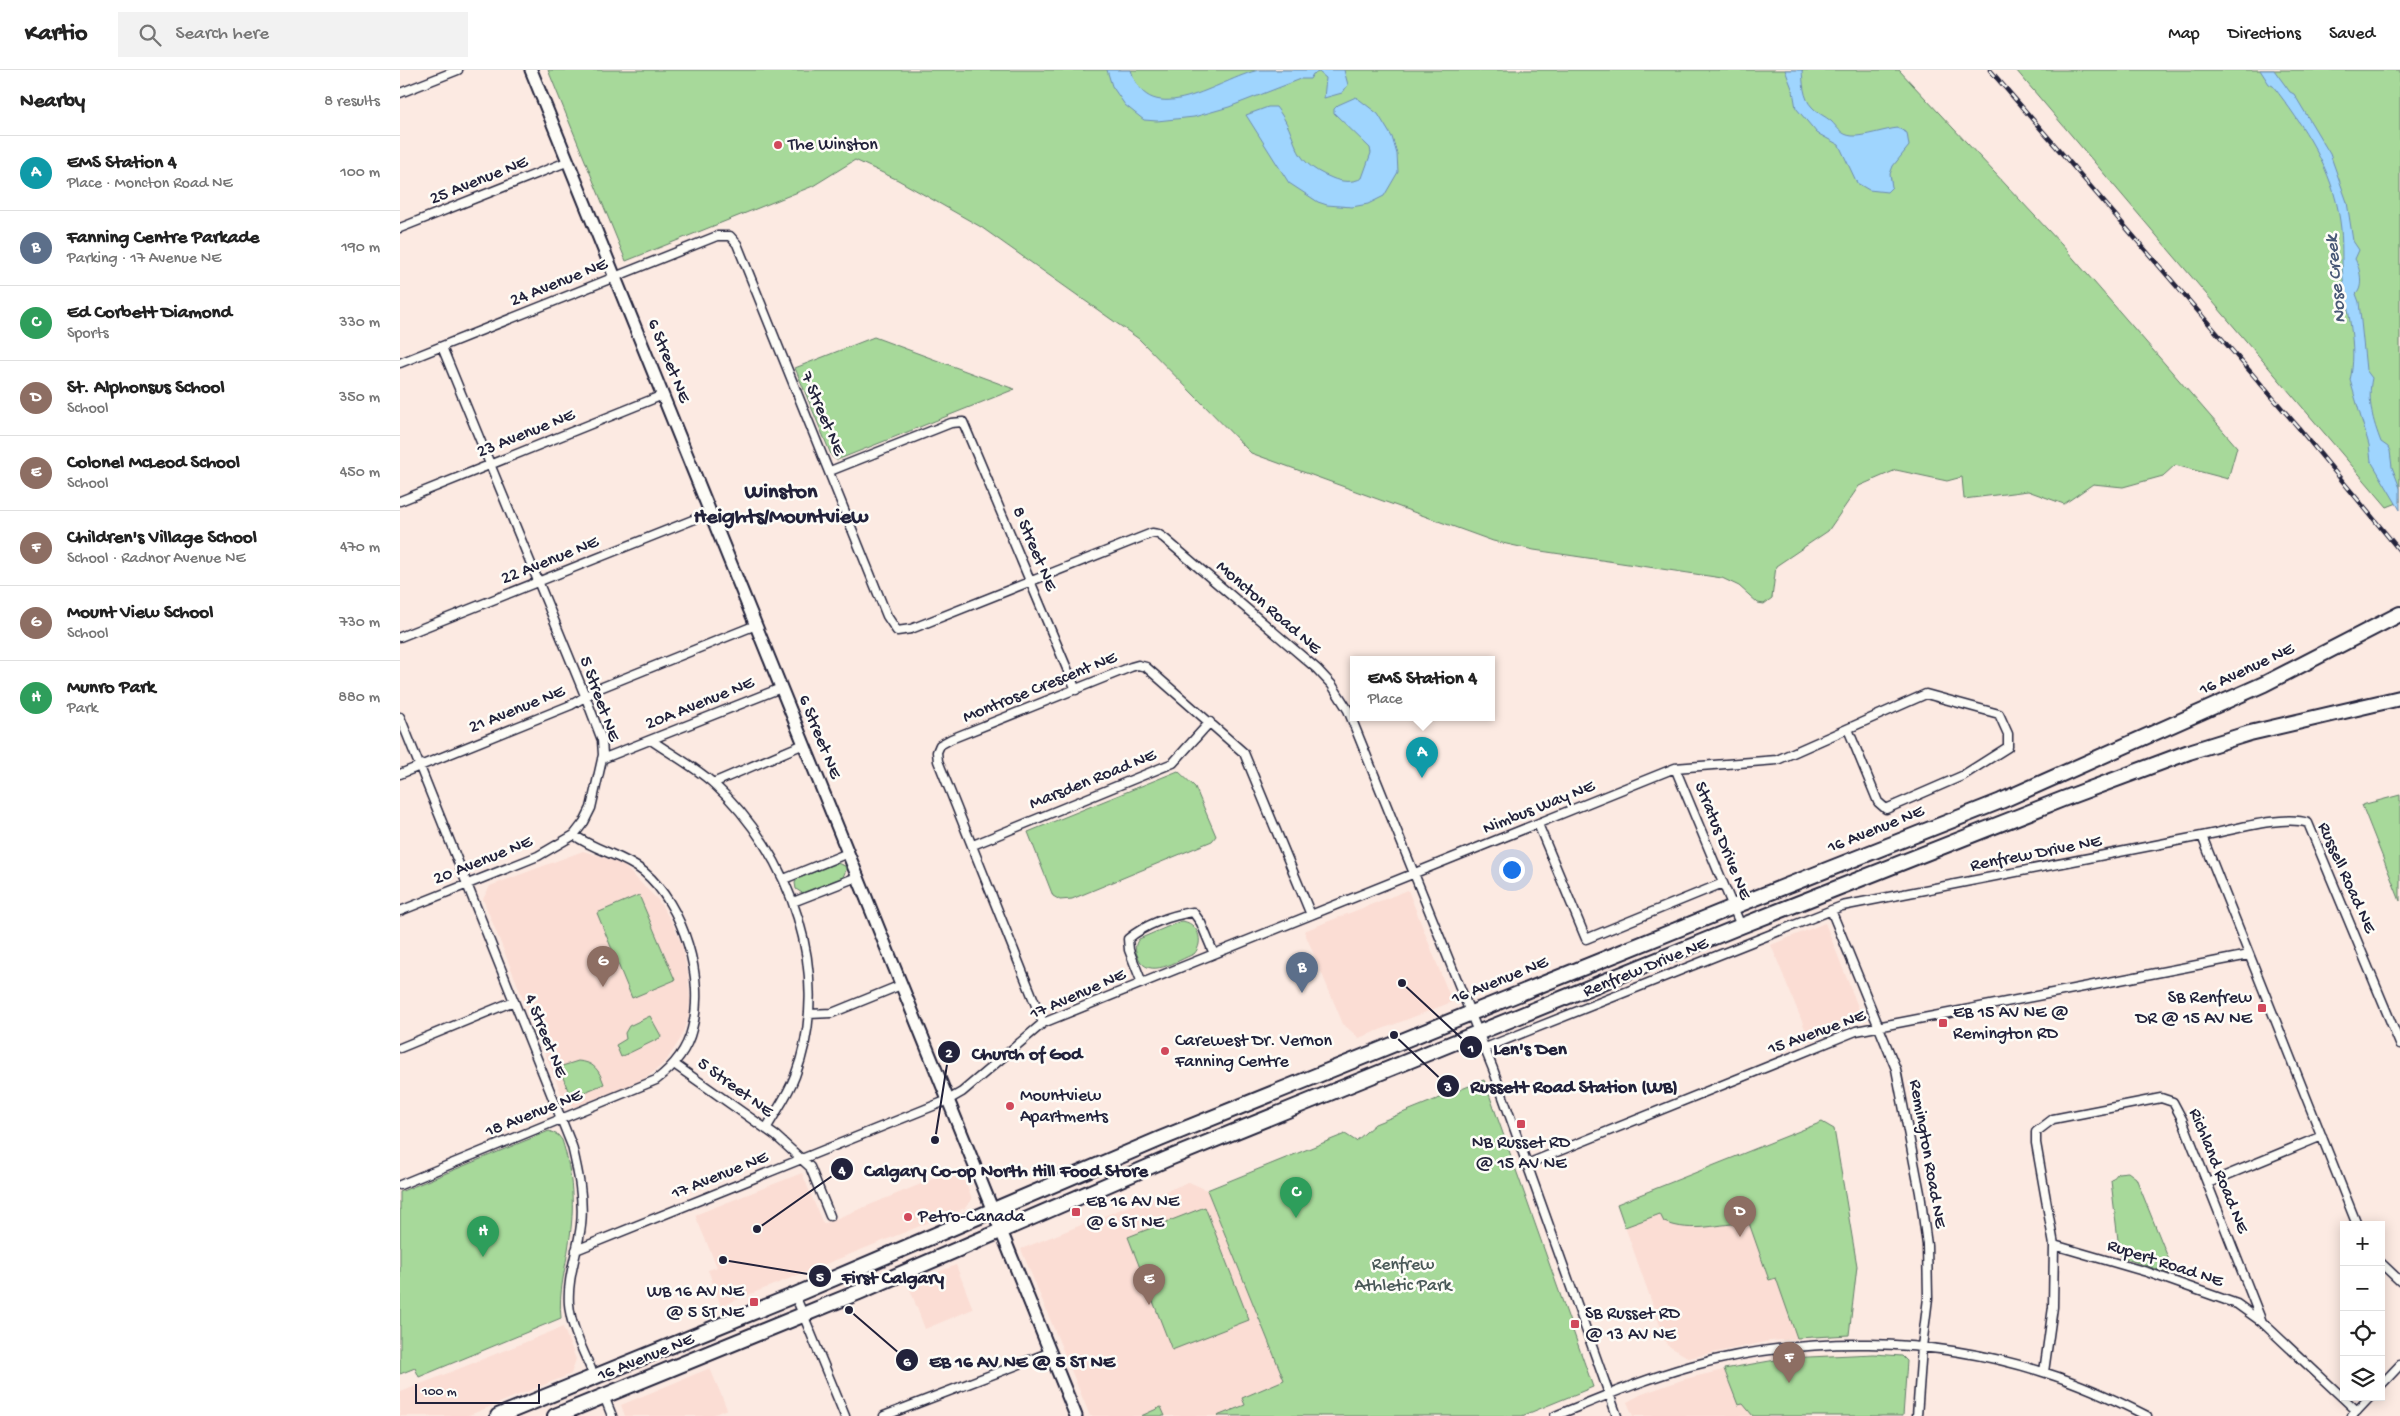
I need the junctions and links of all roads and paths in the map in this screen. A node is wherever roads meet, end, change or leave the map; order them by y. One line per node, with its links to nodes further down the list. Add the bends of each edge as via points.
1 (458, 70): 3 (street)
2 (531, 70): 4 (street, 6 Street NE)
3 (400, 93)
4 (569, 162): 5 (street, 25 Avenue NE); 7 (street, 6 Street NE)
5 (400, 228)
6 (730, 236): 7 (street, 24 Avenue NE, via 717,236); 12 (street, 7 Street NE, via 737,244)
7 (615, 277): 8 (street, 24 Avenue NE); 10 (street, 6 Street NE)
8 (442, 347): 9 (street, 24 Avenue NE); 11 (street, 5 Street NE)
9 (400, 363)
10 (663, 395): 11 (street, 23 Avenue NE); 14 (street, 6 Street NE)
11 (491, 465): 13 (street, 23 Avenue NE); 16 (street, 5 Street NE)
12 (830, 472): 15 (street, 8 Street NE, via 951,423 963,422); 15 (street, 7 Street NE, via 887,616 897,631 911,629)
13 (400, 501)
14 (710, 513): 16 (street, 22 Avenue NE); 18 (street, 6 Street NE)
15 (1031, 581): 21 (street, 8 Street NE); 24 (street, Moncton Road NE, via 1144,536 1158,534 1317,669 1338,693)
16 (538, 582): 19 (street, 22 Avenue NE); 22 (street, 5 Street NE)
17 (2398, 615): 47 (highway, 16 Avenue NE, via 2264,684 2001,801)
18 (756, 625): 20 (street, 6 Street NE); 22 (street, 21 Avenue NE, via 600,688)
19 (400, 637)
20 (781, 688): 29 (street, 20A Avenue NE); 30 (street, 6 Street NE)
21 (1076, 690): 27 (street, Montrose Crescent NE, via 1138,665 1146,667); 39 (street, Montrose Crescent NE, via 940,745 938,761)
22 (586, 698): 31 (street, 5 Street NE, via 602,740); 32 (street, 21 Avenue NE)
23 (2400, 698): 51 (highway, 16 Avenue NE, via 2302,719 2189,752)
24 (1350, 715)
25 (400, 717): 32 (street, 4 Street NE)
26 (1352, 721): 41 (street, Moncton Road NE)
27 (1210, 722): 39 (street, Marsden Road NE, via 1173,763); 50 (street, Montrose Crescent NE, via 1237,745 1248,760)
28 (1848, 729): 28 (street, Nimbus Way NE, via 1926,694 1999,714 2008,734 2008,747 1962,776 1886,809 1878,802); 33 (street, Nimbus Way NE, via 1777,760)
29 (651, 740): 31 (street, 20A Avenue NE); 35 (street)
30 (804, 744): 35 (street); 40 (street, 6 Street NE)
31 (602, 759): 37 (street, 5 Street NE, via 591,808)
32 (420, 766): 34 (street, 21 Avenue NE); 45 (street, 4 Street NE)
33 (1676, 768): 36 (street, Nimbus Way NE); 44 (street, Stratus Drive NE)
34 (400, 774)
35 (713, 782): 43 (street, via 754,828)
36 (1538, 824): 41 (street, Nimbus Way NE); 44 (street, via 1586,939)
37 (574, 835): 45 (street, 20 Avenue NE, via 547,852); 65 (street, 5 Street NE, via 623,858 644,872 661,890 680,921 694,977 696,1010 689,1039)
38 (2202, 836): 49 (street, Renfrew Drive NE); 53 (street); 62 (street, Russell Road NE, via 2285,820 2308,823)
39 (973, 845): 59 (street, Montrose Crescent NE)
40 (848, 853): 42 (street, 6 Street NE); 43 (street)
41 (1414, 875): 50 (street, 17 Avenue NE); 58 (street, Moncton Road NE)
42 (858, 876): 46 (street); 55 (street, 6 Street NE)
43 (784, 879): 46 (street)
44 (1723, 883): 47 (street, Stratus Drive NE)
45 (467, 884): 48 (street, 20 Avenue NE); 56 (street, 4 Street NE)
46 (793, 902): 57 (street, via 807,960)
47 (1733, 906): 51 (street, Stratus Drive NE); 58 (highway, 16 Avenue NE)
48 (400, 910)
49 (1831, 910): 60 (street, Remington Road NE); 64 (street, Renfrew Drive NE)
50 (1311, 915): 52 (street, 17 Avenue NE)
51 (1741, 926): 61 (highway, 16 Avenue NE)
52 (1214, 954): 54 (street, 17 Avenue NE); 54 (street, via 1193,912 1182,913 1128,939)
53 (2249, 955): 60 (street, 15 Avenue NE); 69 (street)
54 (1142, 983): 59 (street, 17 Avenue NE)
55 (902, 985): 57 (street, via 832,1013); 66 (street, 6 Street NE)
56 (514, 1001): 63 (street); 67 (street, 4 Street NE)
57 (809, 1014): 68 (street, via 796,1075)
58 (1471, 1014): 61 (street, Moncton Road NE); 74 (highway, 16 Avenue NE, via 1086,1169)
59 (1043, 1023): 66 (street, 17 Avenue NE, via 962,1092)
60 (1879, 1026): 71 (street, 15 Avenue NE, via 1856,1031); 85 (street, Remington Road NE, via 1901,1086 1925,1228 1928,1298)
61 (1479, 1034): 64 (street, Moncton Road NE); 77 (highway, 16 Avenue NE, via 1099,1187)
62 (2400, 1044)
63 (400, 1048)
64 (1485, 1048): 71 (street, Moncton Road NE)
65 (674, 1064): 67 (street, 18 Avenue NE, via 656,1080); 68 (street, 5 Street NE)
66 (948, 1100): 70 (street, 17 Avenue NE); 74 (street, 6 Street NE)
67 (562, 1119): 73 (street, 18 Avenue NE); 79 (street, 4 Street NE, via 572,1146 580,1186 581,1225)
68 (766, 1129): 70 (street, 5 Street NE)
69 (2322, 1136): 72 (street); 76 (street)
70 (801, 1159): 75 (street, 5 Street NE, via 810,1167); 79 (street, 17 Avenue NE)
71 (1527, 1164): 91 (street, Moncton Road NE)
72 (2208, 1183): 78 (street, Richland Road NE, via 2177,1108 2167,1099 2053,1119 2036,1132 2036,1143); 84 (street, Richland Road NE)
73 (400, 1185)
74 (993, 1210): 77 (street, 6 Street NE); 82 (highway, 16 Avenue NE)
75 (830, 1216)
76 (2355, 1221)
77 (1001, 1230): 83 (highway, 16 Avenue NE); 86 (street, 6 Street NE)
78 (2054, 1245): 84 (street, Rupert Road NE, via 2147,1272 2237,1304); 88 (street, Richland Road NE, via 2053,1307)
79 (576, 1250): 89 (street, 4 Street NE, via 569,1283 570,1311)
80 (2384, 1266): 81 (street)
81 (2400, 1281)
82 (795, 1295): 83 (street); 89 (highway, 16 Avenue NE)
83 (803, 1315): 92 (highway, 16 Avenue NE); 98 (street)
84 (2262, 1322): 94 (street, Richland Road NE)
85 (1922, 1347): 88 (street, via 1982,1356); 91 (street, via 1857,1344 1760,1352 1690,1366); 103 (street, Remington Road NE)
86 (1051, 1352): 99 (street); 100 (street, 6 Street NE)
87 (2400, 1365): 90 (street)
88 (2044, 1372): 104 (street)
89 (594, 1376): 95 (highway, 16 Avenue NE)
90 (2385, 1381)
91 (1609, 1395): 101 (street); 102 (street, Moncton Road NE)
92 (604, 1396): 96 (highway, 16 Avenue NE); 97 (street)
93 (2366, 1401): 94 (street)
94 (2354, 1414)
95 (498, 1416)
96 (555, 1416)
97 (612, 1416)
98 (845, 1416)
99 (884, 1416)
100 (1076, 1416)
101 (1555, 1416)
102 (1618, 1416)
103 (1917, 1416)
104 (2147, 1416)

